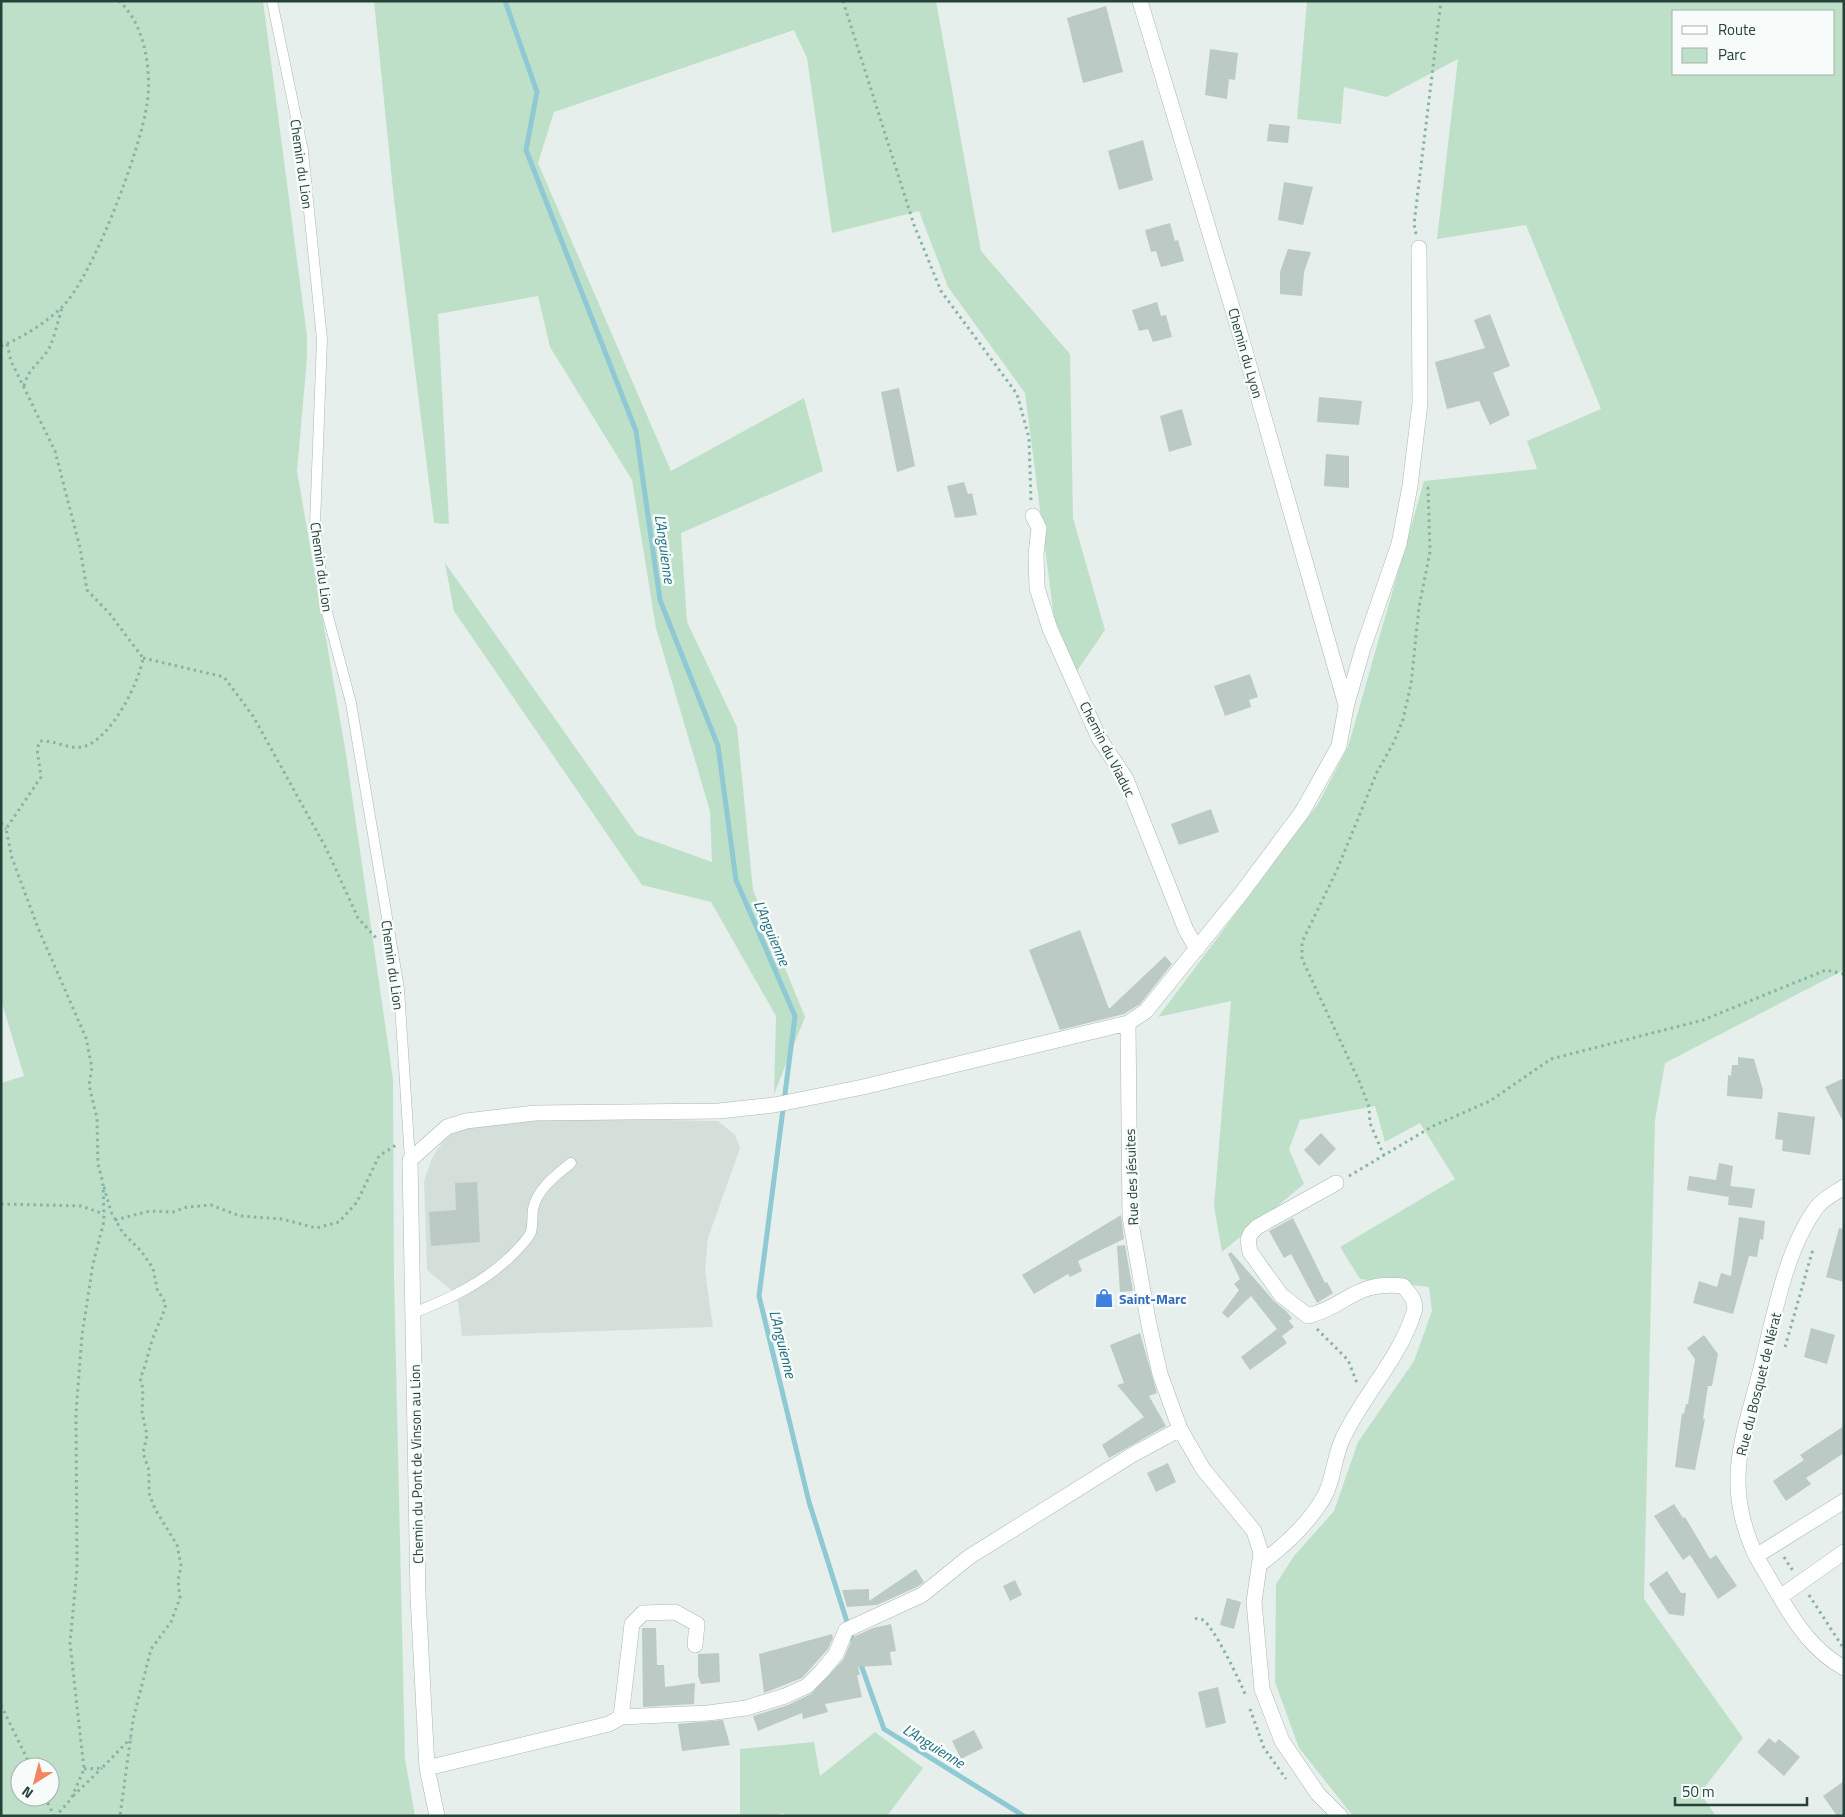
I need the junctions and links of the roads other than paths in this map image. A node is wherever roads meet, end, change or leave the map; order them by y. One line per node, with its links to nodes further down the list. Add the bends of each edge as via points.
1 (272, 1): 8 (lane, Chemin du Lion, via 303,152 322,339 314,524 324,601 351,703 398,989)
2 (1140, 1): 5 (street, Chemin du Lyon, via 1242,337)
3 (1419, 248): 5 (street, via 1420,403 1410,485 1399,544)
4 (1033, 516): 6 (street, Chemin du Viaduc, via 1040,528 1036,554 1037,588 1050,629 1099,738 1126,779 1186,930)
5 (1346, 707): 6 (street, via 1339,746 1316,791)
6 (1197, 949): 7 (street, via 1146,1011)
7 (1128, 1023): 8 (street, via 863,1087 774,1105 719,1111 536,1112 466,1121 447,1128); 13 (street, Rue des Jésuites, via 1130,1217 1160,1374)
8 (410, 1160): 12 (street, Chemin du Pont de Vinson au Lion)
9 (571, 1163): 12 (lane, via 540,1193 533,1208 531,1232 492,1274 455,1296)
10 (1336, 1183): 17 (street, via 1257,1227 1248,1240 1250,1252 1281,1295 1308,1316 1365,1287 1383,1284 1403,1286 1414,1298 1414,1311 1395,1352 1342,1439 1322,1502 1282,1547)
11 (1844, 1187): 16 (street, Rue du Bosquet de Nérat, via 1818,1206 1792,1257 1740,1453 1738,1494 1743,1527)
12 (414, 1313): 22 (street, Chemin du Pont de Vinson au Lion, via 418,1596)
13 (1180, 1428): 17 (street, Rue des Jésuites, via 1203,1469 1254,1531 1261,1553); 21 (street, via 1132,1454 969,1558 922,1594 850,1628 836,1654 807,1686 746,1708)
14 (1844, 1500): 16 (street)
15 (1844, 1552): 18 (street)
16 (1756, 1556): 18 (street, Rue du Bosquet de Nérat)
17 (1260, 1564): 24 (street, Rue des Jésuites, via 1254,1602 1262,1689 1282,1741 1318,1794)
18 (1780, 1597): 20 (street, via 1808,1641)
19 (695, 1645): 21 (street, via 697,1624 675,1612 644,1613 638,1618 632,1624)
20 (1844, 1668)
21 (620, 1717): 22 (street, via 609,1724)
22 (427, 1768): 23 (street, Chemin du Pont de Vinson au Lion)
23 (437, 1816)
24 (1340, 1816)

